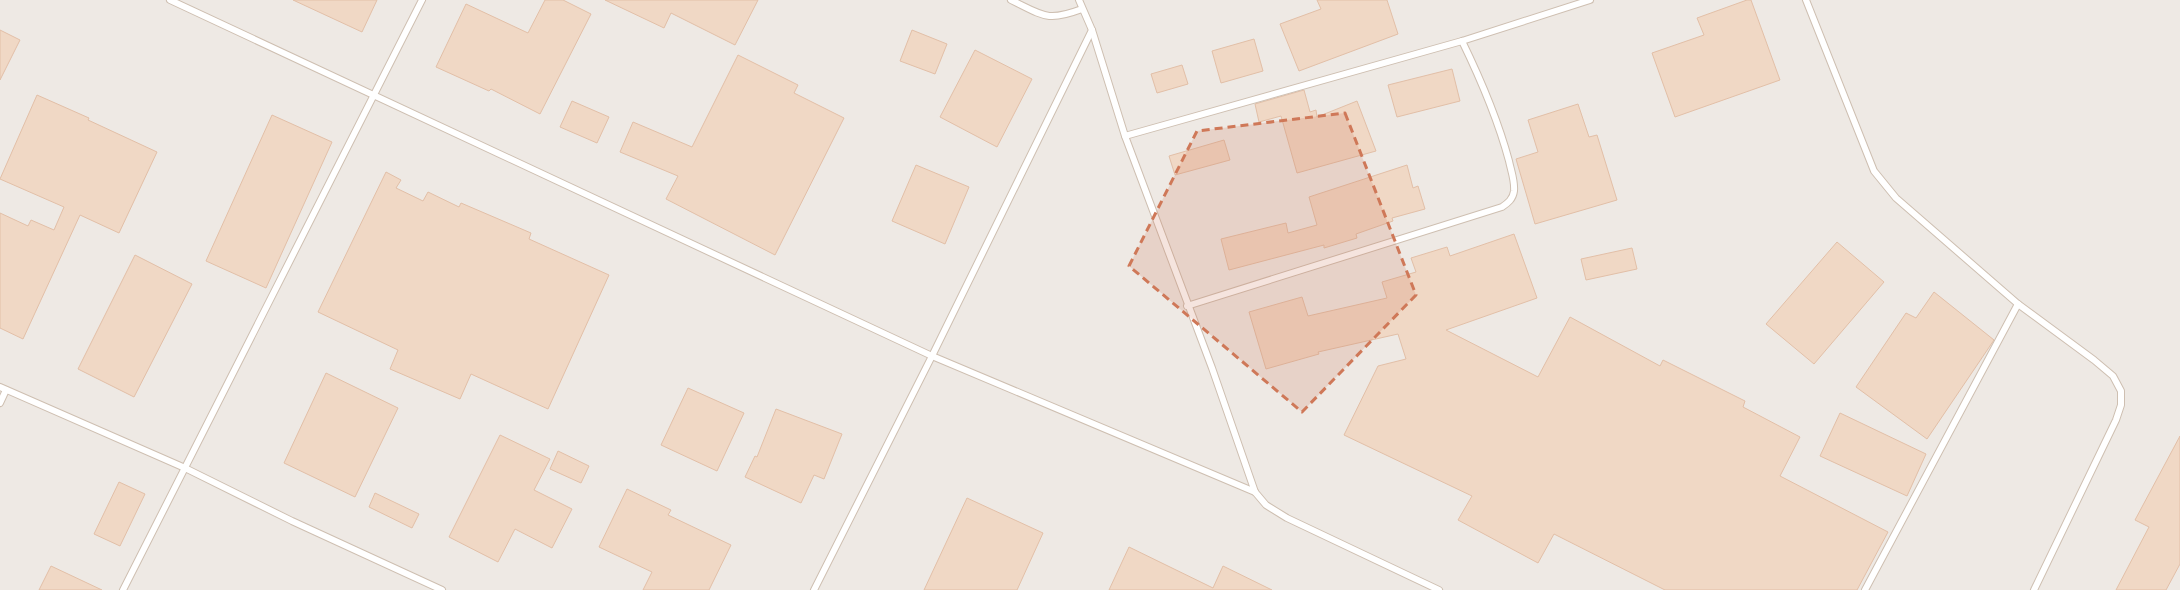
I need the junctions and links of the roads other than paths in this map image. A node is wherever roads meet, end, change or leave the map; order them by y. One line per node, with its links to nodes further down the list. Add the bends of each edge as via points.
1 (170, 0): 10 (lane)
2 (422, 0): 10 (lane)
3 (1012, 0): 7 (lane, via 1052,17 1064,16)
4 (1079, 0): 7 (lane)
5 (1590, 0): 9 (lane)
6 (1806, 0): 12 (lane, via 1874,171 1896,198)
7 (1082, 9): 8 (lane)
8 (1092, 30): 11 (lane); 14 (lane)
9 (1462, 41): 11 (lane); 13 (lane, via 1479,75 1504,142 1514,183 1514,193 1510,202 1502,207)
10 (374, 96): 14 (lane); 17 (lane)
11 (1125, 136): 13 (lane)
12 (2018, 304): 23 (lane); 24 (lane, via 2114,376 2121,391 2121,405 2116,420)
13 (1187, 306): 18 (lane, via 1212,368)
14 (932, 356): 18 (lane); 21 (lane)
15 (3, 388): 16 (lane); 17 (lane)
16 (0, 403)
17 (185, 468): 19 (lane); 20 (lane)
18 (1255, 492): 22 (lane, via 1266,505 1287,518)
19 (123, 590)
20 (442, 590)
21 (814, 590)
22 (1439, 590)
23 (1864, 590)
24 (2034, 590)

